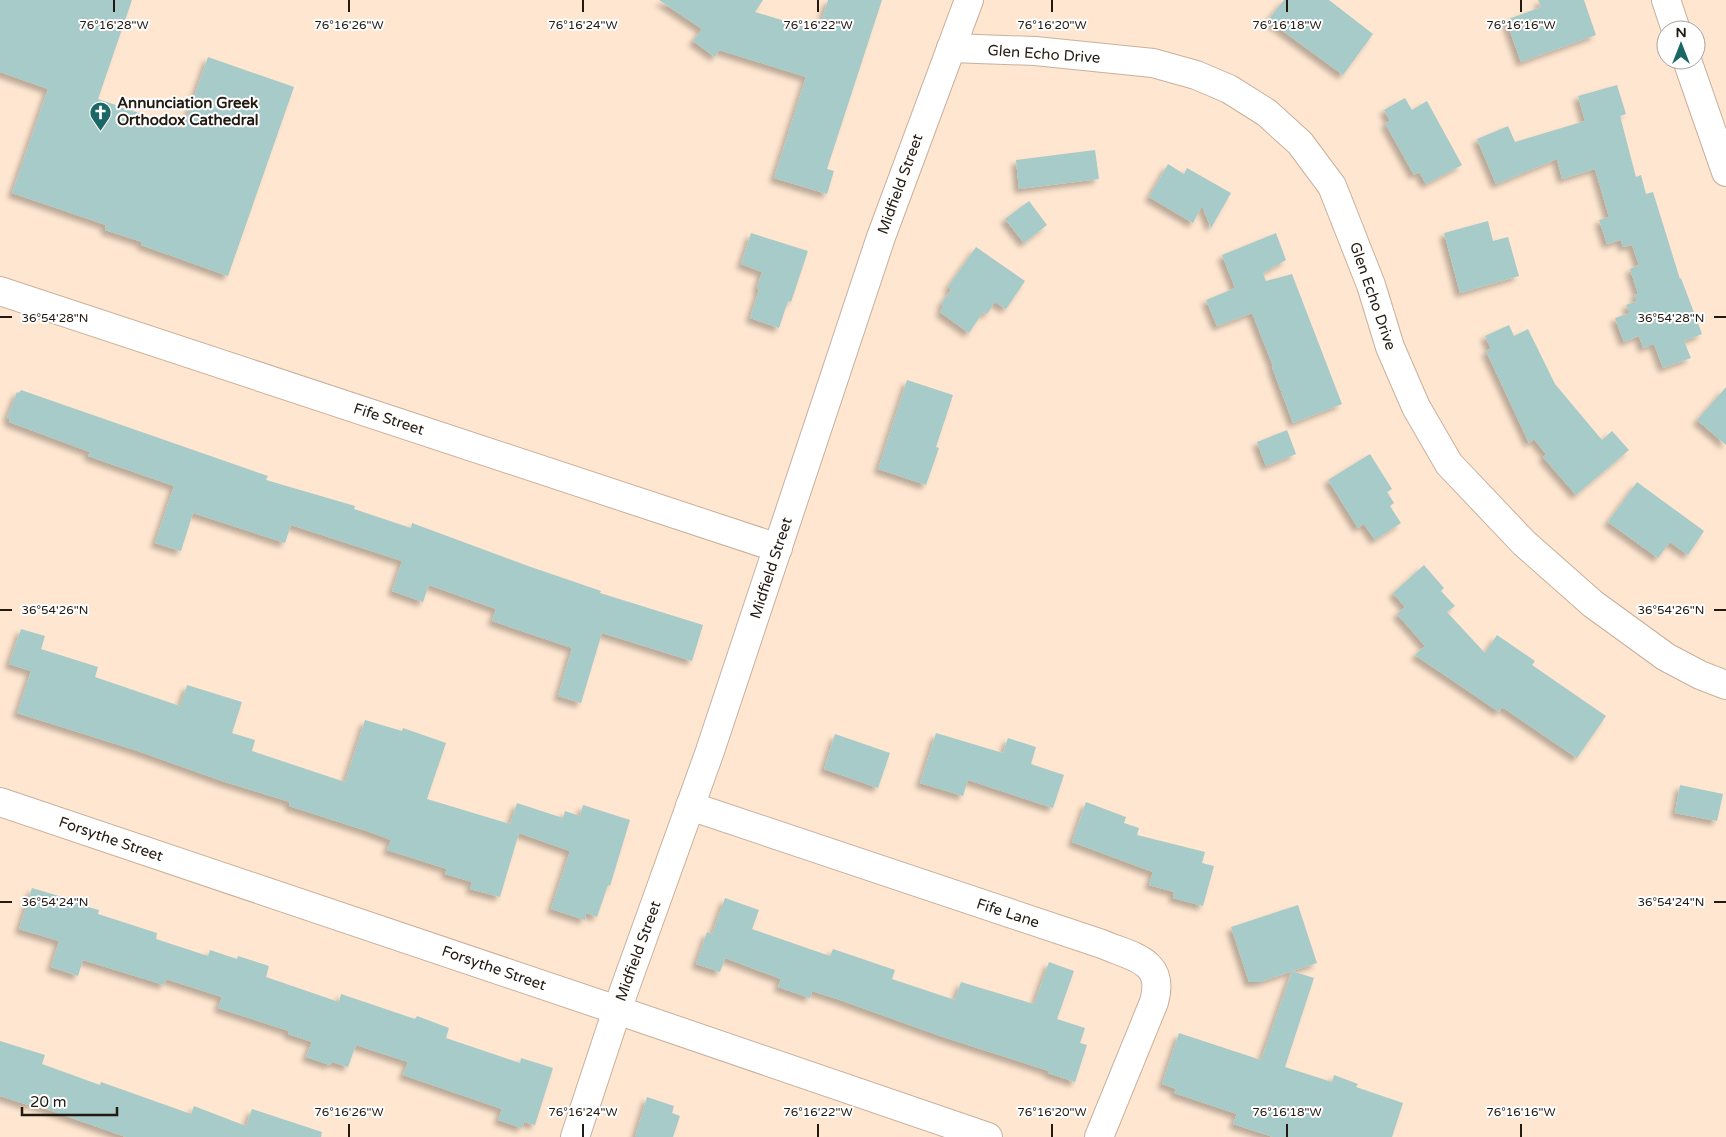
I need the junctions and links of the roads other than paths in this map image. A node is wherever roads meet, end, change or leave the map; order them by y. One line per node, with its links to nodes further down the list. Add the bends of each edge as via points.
1 (969, 0): 2 (street, Midfield Street)
2 (951, 48): 6 (street, Midfield Street, via 881,237); 7 (street, Glen Echo Drive, via 1035,51 1153,63 1196,74 1229,89 1267,113 1300,143 1332,186 1371,285 1390,347 1416,407 1449,464 1524,543 1593,604 1666,658)
3 (1690, 70): 4 (street)
4 (1726, 172)
5 (0, 291): 6 (street, Fife Street)
6 (778, 548): 9 (street, Midfield Street)
7 (1726, 685)
8 (0, 802): 10 (street, Forsythe Street)
9 (690, 806): 10 (street, Midfield Street); 13 (street, Fife Lane, via 1102,944 1147,963 1156,976 1156,996)
10 (617, 1010): 11 (street, Midfield Street); 12 (street, Forsythe Street)
11 (575, 1137)
12 (988, 1137)
13 (1099, 1137)

